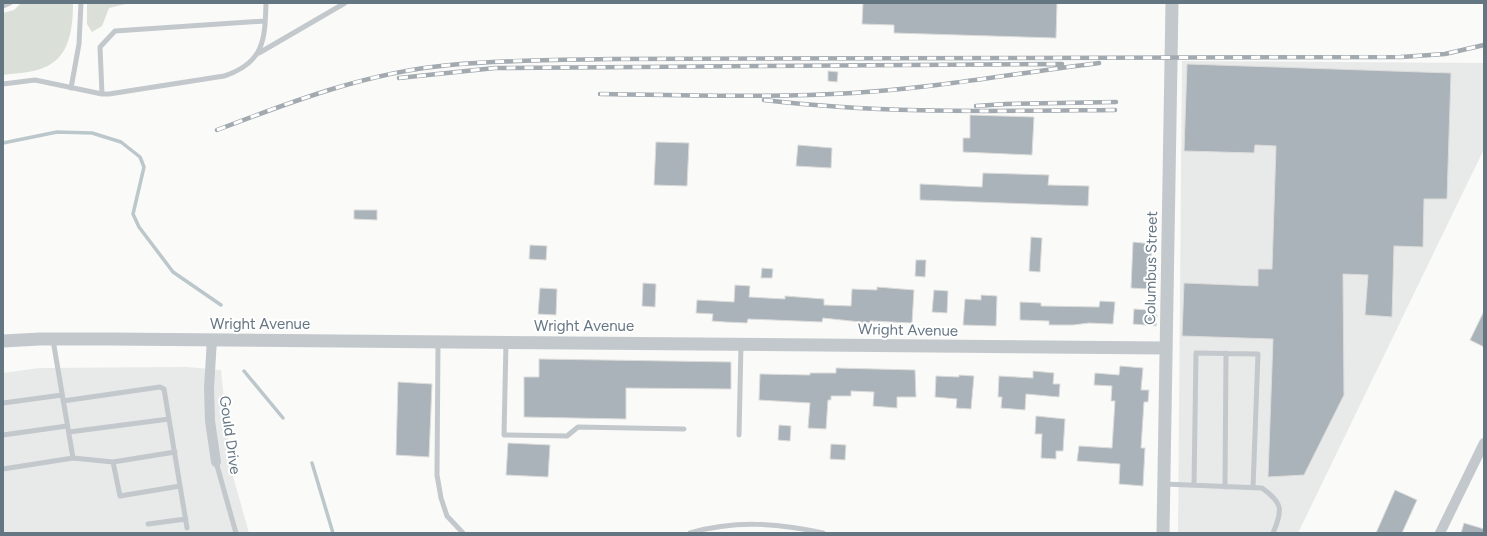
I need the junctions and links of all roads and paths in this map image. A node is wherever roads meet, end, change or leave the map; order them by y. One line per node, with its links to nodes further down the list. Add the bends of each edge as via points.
1 (81, 3): 8 (lane, via 79,44)
2 (266, 3): 5 (lane)
3 (345, 3): 6 (lane)
4 (1172, 3): 16 (street, Columbus Street)
5 (265, 21): 6 (lane, via 265,34); 9 (lane, via 115,31 100,47)
6 (259, 53): 9 (lane, via 247,66 224,76)
7 (3, 84): 8 (lane, via 35,80)
8 (71, 88): 9 (lane)
9 (102, 94)
10 (52, 339): 11 (street, Wright Avenue); 14 (street, Wright Avenue); 18 (lane)
11 (212, 339): 12 (street, Wright Avenue); 31 (street, Gould Drive, via 210,421)
12 (438, 341): 13 (street, Wright Avenue); 42 (lane, via 437,475 440,498 447,516)
13 (506, 341): 15 (street, Wright Avenue); 23 (lane, via 504,435 567,436 578,427)
14 (3, 342)
15 (741, 344): 16 (street, Wright Avenue); 25 (lane)
16 (1165, 348): 33 (street, Columbus Street)
17 (1226, 354): 34 (lane, via 1196,353); 36 (lane); 37 (lane, via 1258,354)
18 (62, 395): 19 (lane); 20 (lane)
19 (63, 401): 21 (lane, via 162,388); 22 (lane)
20 (3, 403)
21 (169, 419): 24 (lane); 28 (lane)
22 (68, 426): 24 (lane); 26 (lane)
23 (684, 428)
24 (69, 432): 29 (lane)
25 (739, 434)
26 (3, 435)
27 (1484, 444): 47 (street)
28 (175, 452): 30 (lane); 35 (lane)
29 (73, 458): 30 (lane); 32 (lane)
30 (113, 462): 35 (lane, via 120,496)
31 (216, 462): 41 (lane, Gould Drive)
32 (3, 469)
33 (1163, 484): 34 (lane); 45 (street, Columbus Street)
34 (1194, 485): 36 (lane)
35 (180, 486): 38 (lane)
36 (1225, 487): 37 (lane)
37 (1253, 488): 46 (lane, via 1262,488 1273,496 1280,506 1281,517)
38 (186, 519): 39 (lane); 40 (lane)
39 (148, 524)
40 (187, 528)
41 (236, 533)
42 (463, 533)
43 (690, 533): 44 (lane, via 731,524 756,523 792,526)
44 (823, 533)
45 (1163, 533)
46 (1273, 533)
47 (1440, 533)

